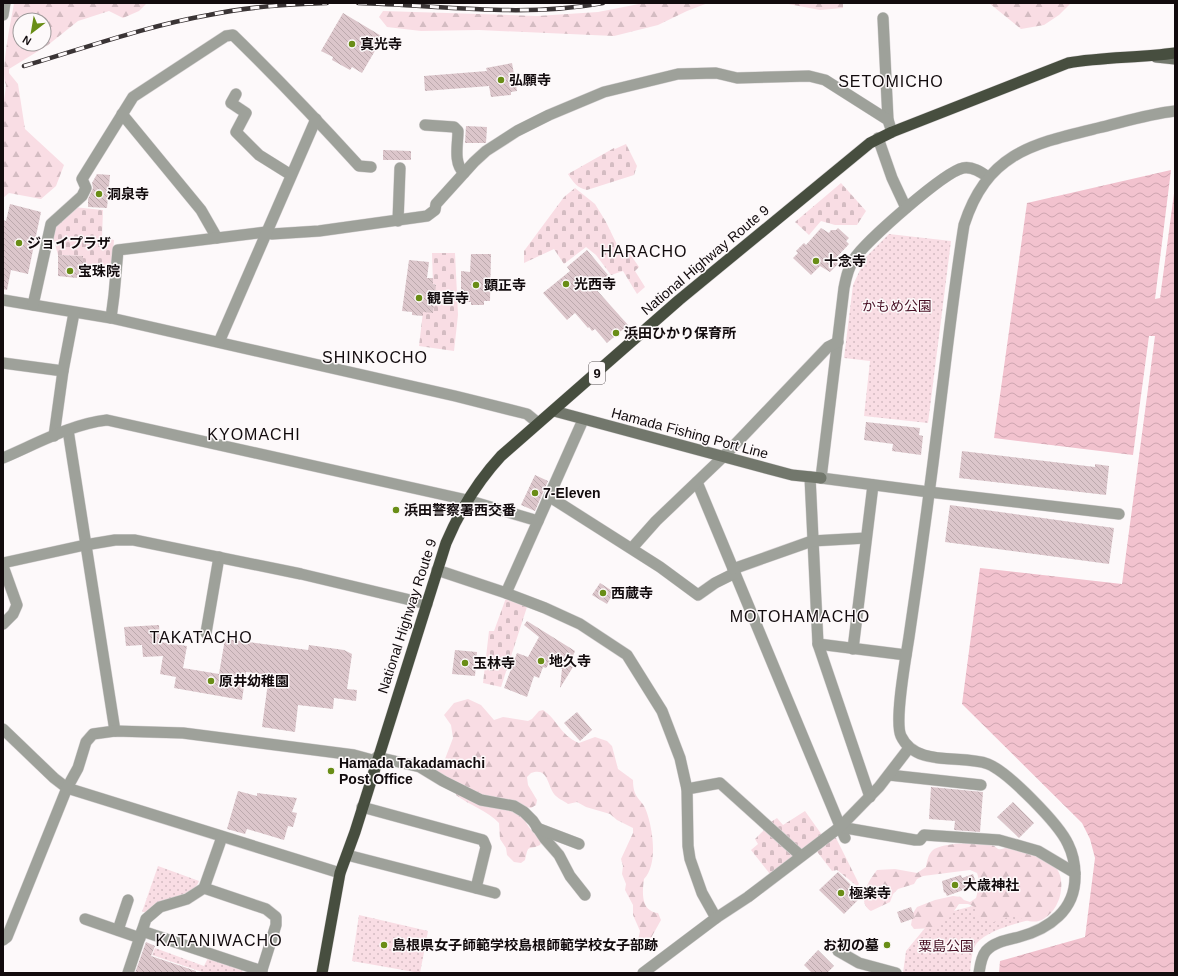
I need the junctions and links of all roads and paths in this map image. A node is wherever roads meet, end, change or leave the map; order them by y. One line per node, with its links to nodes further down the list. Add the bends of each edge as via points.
1 (5, 3): 2 (street)
2 (3, 15)
3 (883, 18): 11 (street)
4 (1175, 53): 5 (highway, National Highway Route 9 / 9)
5 (1150, 56): 6 (main road); 13 (highway, National Highway Route 9 / 9, via 1097,58 1068,63)
6 (1175, 59)
7 (236, 94): 18 (street, via 231,103 246,113 236,132 259,155)
8 (1175, 111): 19 (street, via 1049,140 1023,150)
9 (122, 114): 10 (street, via 133,97 219,40 233,35); 23 (street, via 201,210); 25 (street, via 82,178 86,188 82,196 51,224)
10 (316, 119): 15 (street, via 359,166); 18 (street)
11 (888, 120): 13 (street); 17 (street, via 825,80 809,76 737,78 716,73 678,74 604,92 549,115 486,151)
12 (426, 125): 17 (street, via 454,127 458,131 457,158)
13 (892, 132): 14 (highway, National Highway Route 9 / 9)
14 (878, 138): 20 (street); 32 (highway, National Highway Route 9 / 9, via 858,151 685,295)
15 (371, 167)
16 (400, 168): 21 (street)
17 (464, 173): 21 (street, via 427,216)
18 (291, 175): 22 (street)
19 (988, 177): 20 (street, via 976,169 964,167 951,173); 42 (street, via 972,204 964,225)
20 (906, 208): 29 (street, via 855,258 848,271)
21 (398, 220): 22 (street, via 319,231 272,234)
22 (266, 232): 23 (street); 28 (street)
23 (217, 238): 27 (street, via 118,250)
24 (3, 300): 25 (street)
25 (33, 305): 26 (street)
26 (74, 313): 27 (street); 31 (street)
27 (111, 318): 28 (street)
28 (219, 342): 34 (street, via 527,414)
29 (838, 342): 37 (street, via 828,347); 39 (street)
30 (3, 363): 31 (street)
31 (63, 371): 36 (street)
32 (554, 411): 33 (main road, Hamada Fishing Port Line); 34 (highway, National Highway Route 9 / 9)
33 (583, 420): 37 (main road, Hamada Fishing Port Line); 43 (street)
34 (538, 423): 44 (highway, National Highway Route 9 / 9, via 501,456 483,476)
35 (68, 430): 36 (street); 44 (street, via 94,421 114,421); 49 (street)
36 (54, 436): 38 (street)
37 (724, 456): 39 (main road, Hamada Fishing Port Line, via 792,475); 40 (street)
38 (3, 458)
39 (815, 478): 41 (street); 48 (street)
40 (697, 482): 50 (street, via 656,520); 55 (street)
41 (873, 485): 42 (street); 47 (street)
42 (929, 492): 45 (street); 62 (street)
43 (550, 497): 46 (street); 50 (street)
44 (467, 500): 46 (street); 54 (highway, National Highway Route 9 / 9, via 456,519)
45 (1119, 514)
46 (538, 521): 56 (street)
47 (866, 538): 48 (street); 61 (street)
48 (812, 541): 55 (street); 60 (street)
49 (85, 545): 51 (street, via 134,540); 52 (street); 64 (street)
50 (632, 548): 55 (street, via 698,596)
51 (219, 557): 57 (street); 59 (street)
52 (3, 563)
53 (3, 566): 58 (street, via 17,605 13,614)
54 (437, 570): 56 (street); 57 (highway, National Highway Route 9 / 9)
55 (734, 571): 73 (street)
56 (506, 592): 70 (street, via 580,624 627,654 668,723)
57 (427, 604): 66 (highway, National Highway Route 9 / 9)
58 (3, 624)
59 (206, 633)
60 (818, 644): 61 (street); 71 (street)
61 (853, 649): 62 (street)
62 (906, 656): 65 (street, via 898,725 900,734)
63 (3, 729): 69 (street)
64 (115, 731): 66 (street, via 183,733); 69 (street, via 90,736)
65 (909, 748): 67 (street); 81 (street, via 928,756 983,763 1000,771 1039,808 1068,843)
66 (377, 758): 72 (highway, National Highway Route 9 / 9); 74 (street, via 420,767 481,800 514,806 524,812)
67 (889, 775): 68 (street); 71 (street)
68 (981, 785)
69 (67, 788): 75 (street); 91 (street, via 7,937)
70 (687, 789): 79 (street, via 720,783); 87 (street, via 690,859 702,893)
71 (870, 797): 73 (street)
72 (362, 807): 78 (highway, National Highway Route 9 / 9); 83 (street, via 483,840 486,847)
73 (840, 827): 76 (street); 79 (street); 81 (street, via 915,840 920,840 924,835 999,840 1038,851)
74 (536, 828): 77 (street); 85 (street, via 559,856)
75 (222, 837): 80 (street); 82 (street)
76 (845, 838)
77 (579, 844)
78 (347, 855): 80 (highway, National Highway Route 9 / 9); 83 (street)
79 (801, 856): 87 (street)
80 (340, 873): 95 (highway, National Highway Route 9 / 9)
81 (1075, 873): 98 (street, via 1072,896 1058,918 1036,932 994,945 982,958)
82 (204, 888): 90 (street, via 187,899 155,910 146,919); 93 (street, via 266,909 276,917)
83 (476, 888): 84 (street)
84 (495, 893)
85 (585, 895)
86 (128, 900): 89 (street)
87 (716, 918): 96 (street)
88 (85, 919): 89 (street)
89 (118, 930): 90 (street)
90 (141, 934): 93 (street); 94 (street)
91 (3, 940)
92 (838, 951): 97 (street, via 859,963)
93 (262, 972)
94 (128, 973)
95 (322, 973)
96 (643, 973)
97 (896, 973)
98 (979, 973)

